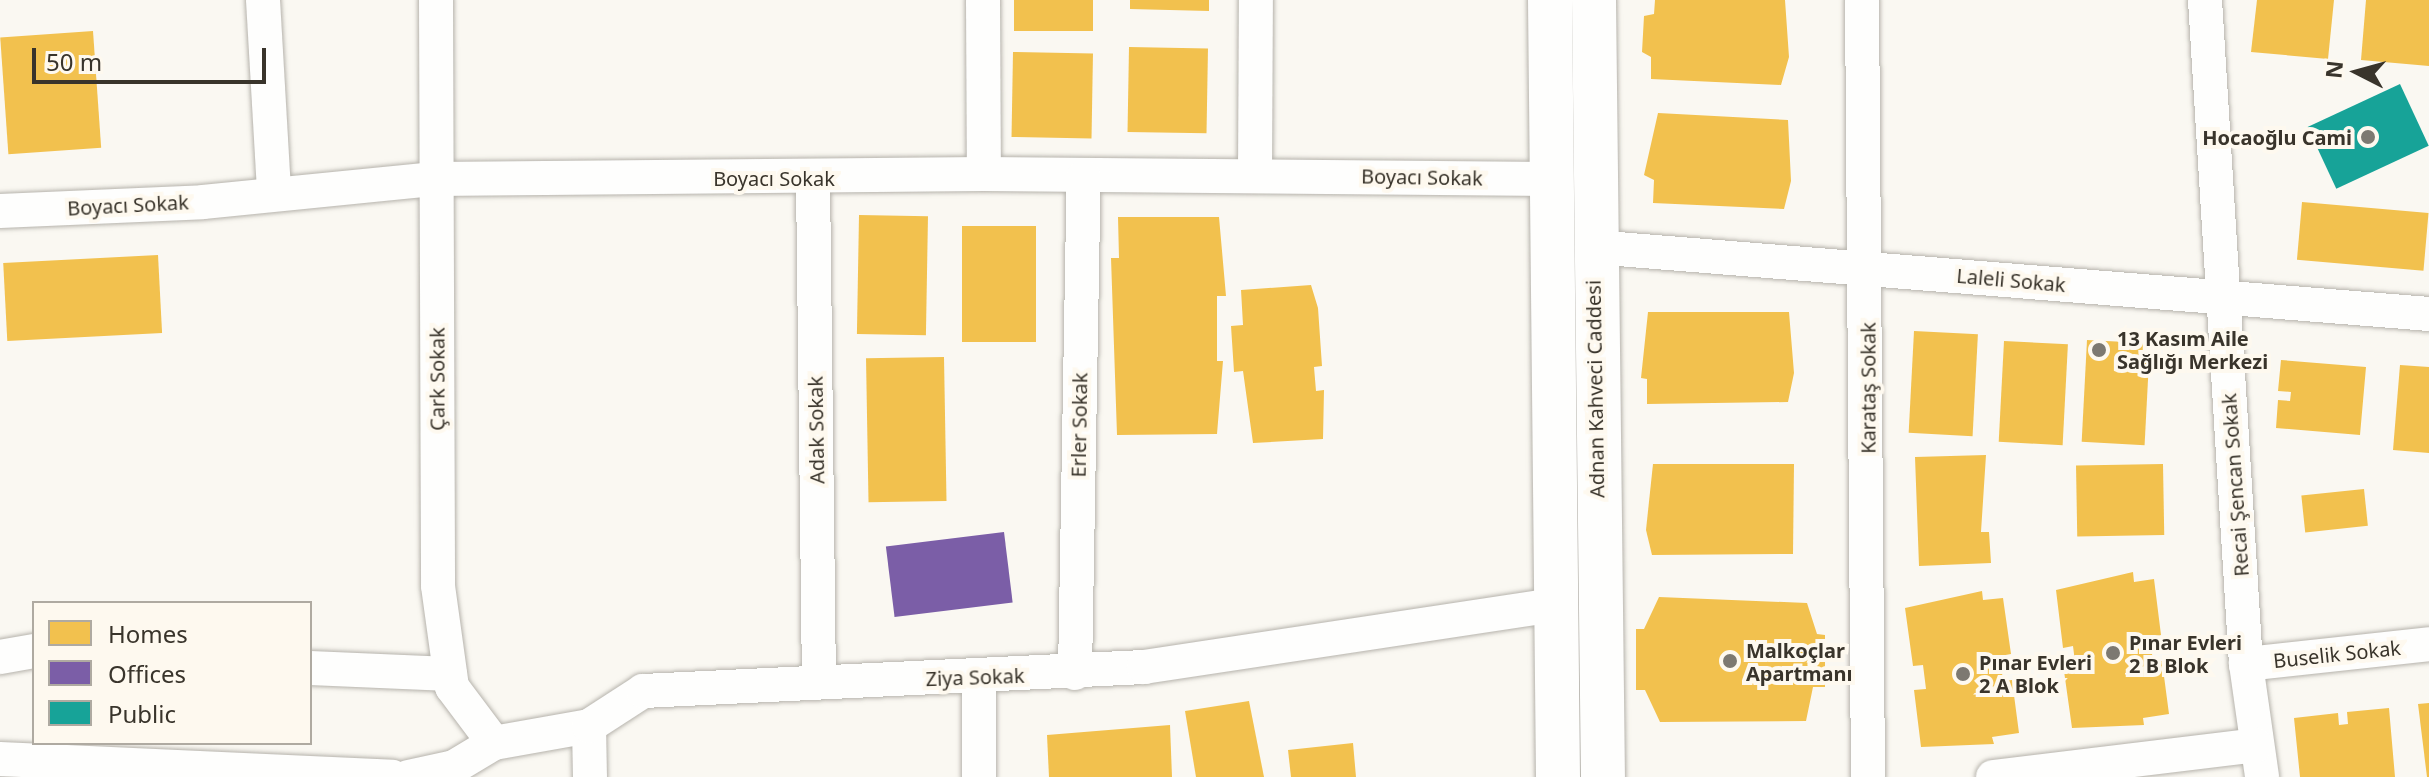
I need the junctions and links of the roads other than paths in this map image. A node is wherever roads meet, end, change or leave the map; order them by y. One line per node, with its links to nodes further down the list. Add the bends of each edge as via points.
1 (263, 0): 15 (street)
2 (436, 0): 12 (street, Çark Sokak)
3 (983, 0): 9 (street)
4 (1256, 0): 10 (street)
5 (1550, 0): 14 (main road, Adnan Kahveci Caddesi)
6 (1594, 0): 17 (main road, Adnan Kahveci Caddesi)
7 (1862, 0): 18 (street, Karataş Sokak)
8 (2205, 0): 19 (street, Recai Şencan Sokak)
9 (984, 174): 11 (street, Boyacı Sokak); 13 (street, Boyacı Sokak)
10 (1255, 174): 11 (street, Boyacı Sokak); 14 (street, Boyacı Sokak)
11 (1084, 177): 27 (street, Erler Sokak)
12 (435, 179): 13 (street, Boyacı Sokak); 15 (street, Boyacı Sokak); 28 (street, Çark Sokak, via 438,586)
13 (813, 179): 30 (street, Adak Sokak)
14 (1550, 179): 21 (main road, Adnan Kahveci Caddesi)
15 (274, 192): 16 (street, Boyacı Sokak)
16 (0, 211)
17 (1593, 247): 18 (street, Laleli Sokak); 41 (main road, Adnan Kahveci Caddesi)
18 (1868, 268): 19 (street, Laleli Sokak); 42 (street, Karataş Sokak)
19 (2223, 297): 20 (street, Laleli Sokak); 25 (street, Recai Şencan Sokak)
20 (2429, 314)
21 (1556, 605): 27 (street, Ziya Sokak); 40 (main road, Adnan Kahveci Caddesi)
22 (2429, 644): 25 (street, Buselik Sokak)
23 (32, 651): 24 (street)
24 (0, 657)
25 (2246, 664): 34 (street, Recai Şencan Sokak)
26 (312, 668): 28 (street)
27 (1075, 673): 29 (street, Ziya Sokak)
28 (450, 674): 32 (street, Çark Sokak, via 473,722)
29 (979, 679): 30 (street, Ziya Sokak); 39 (street)
30 (819, 681): 31 (street, Ziya Sokak, via 643,691)
31 (589, 726): 32 (street, Ziya Sokak); 38 (street)
32 (494, 743): 37 (street, Ziya Sokak, via 454,767)
33 (0, 759): 35 (street); 36 (street)
34 (2259, 761): 43 (street)
35 (3, 777)
36 (393, 777)
37 (408, 777)
38 (590, 777)
39 (979, 777)
40 (1558, 777)
41 (1603, 777)
42 (1868, 777)
43 (1993, 777)

